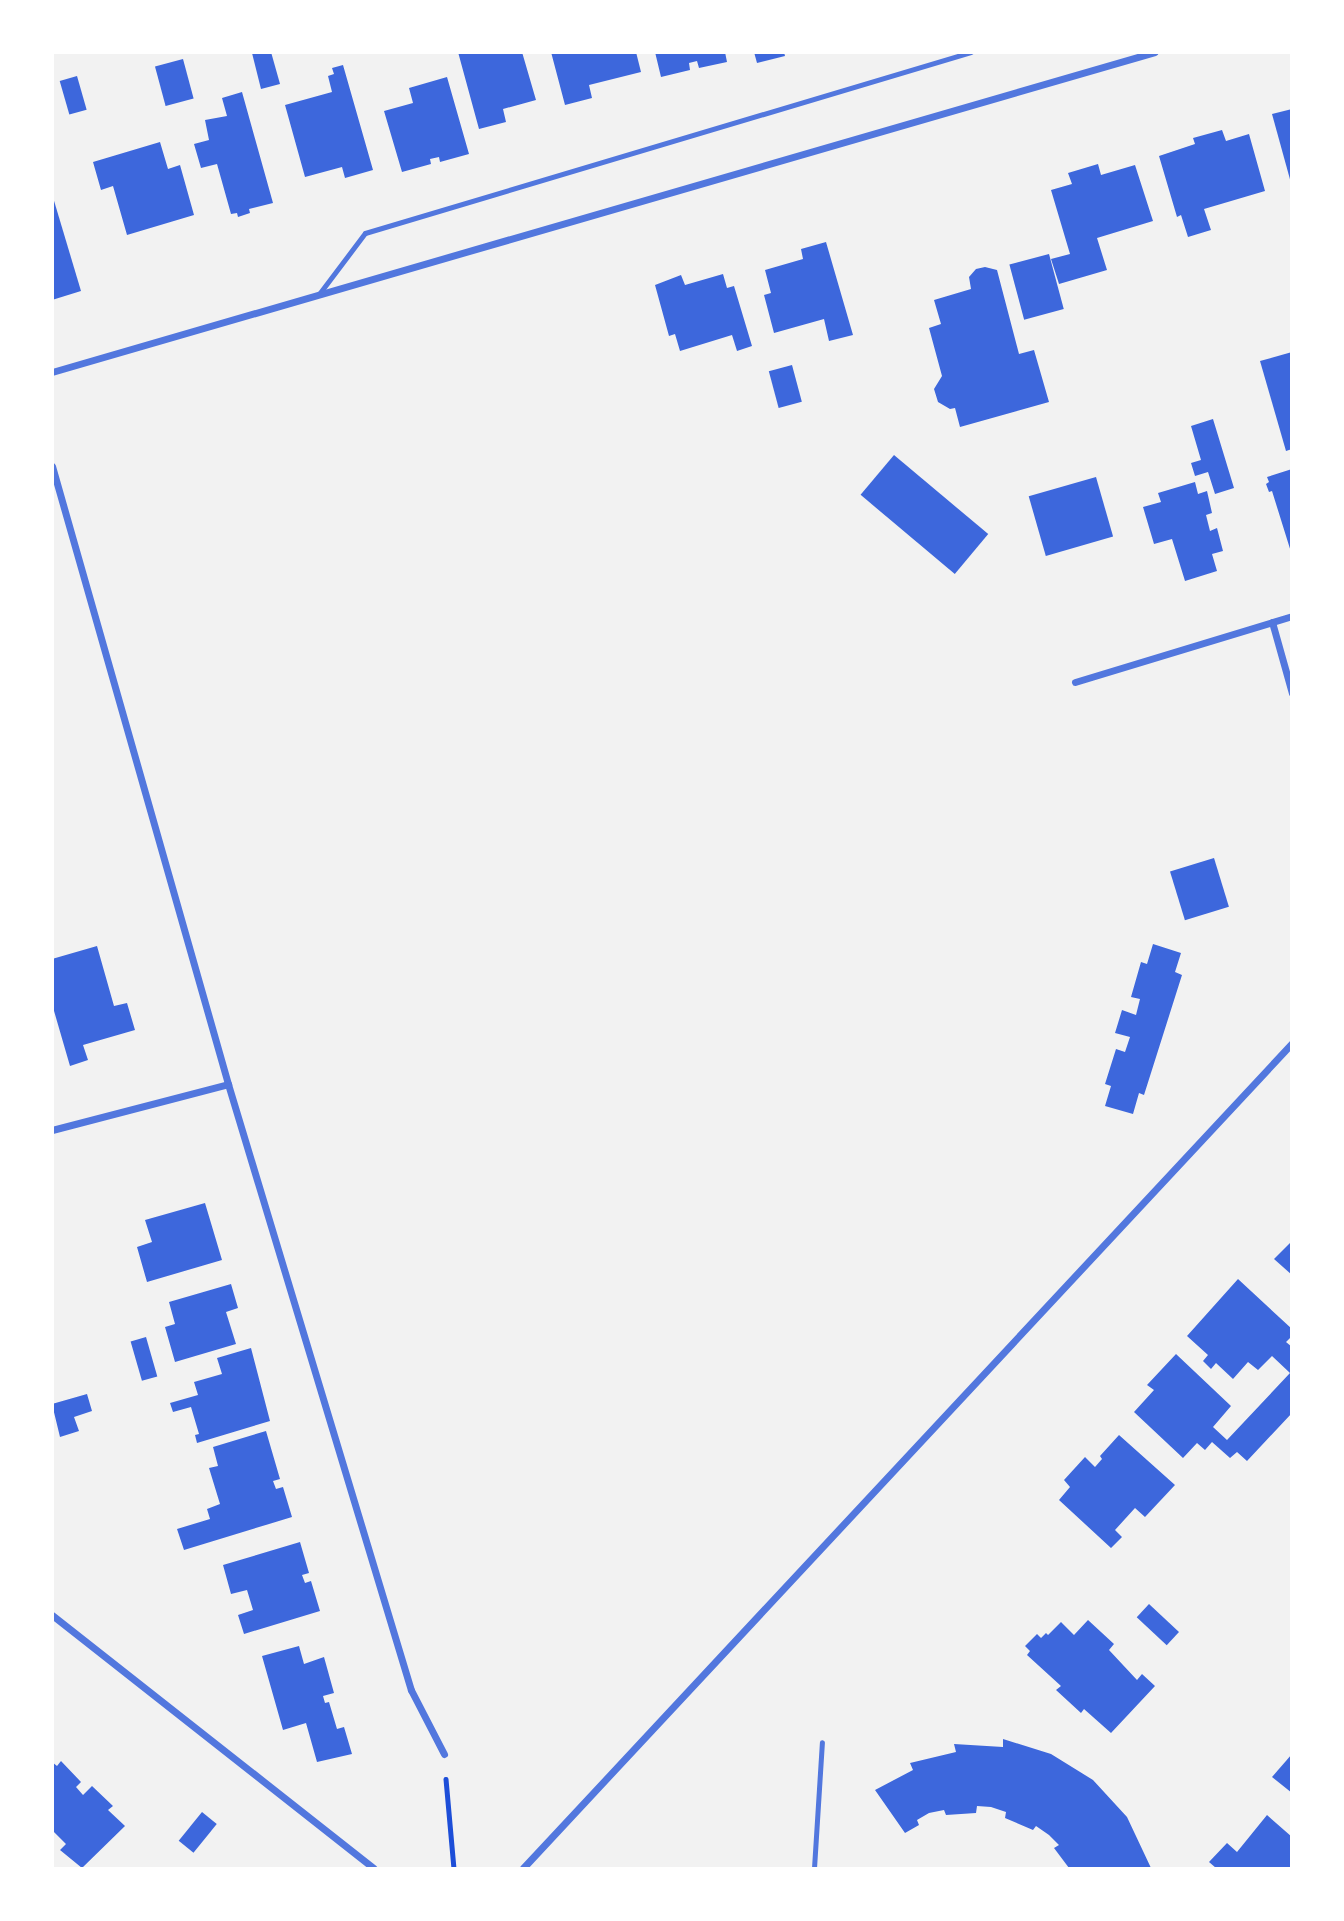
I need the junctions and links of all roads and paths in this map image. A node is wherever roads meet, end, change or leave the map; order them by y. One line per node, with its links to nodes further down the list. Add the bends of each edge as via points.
1 (971, 52): 3 (lane, via 365,233)
2 (1155, 52): 3 (street)
3 (319, 294): 4 (street)
4 (52, 372)
5 (52, 466): 11 (street)
6 (1292, 615): 7 (street)
7 (1272, 622): 8 (street); 9 (street)
8 (1075, 682)
9 (1292, 693)
10 (1292, 1043): 18 (street)
11 (228, 1084): 12 (street); 15 (street, via 411,1690)
12 (52, 1130)
13 (52, 1615): 16 (street)
14 (822, 1742): 19 (lane)
15 (444, 1754): 17 (path)
16 (373, 1868)
17 (454, 1868)
18 (523, 1868)
19 (814, 1868)

